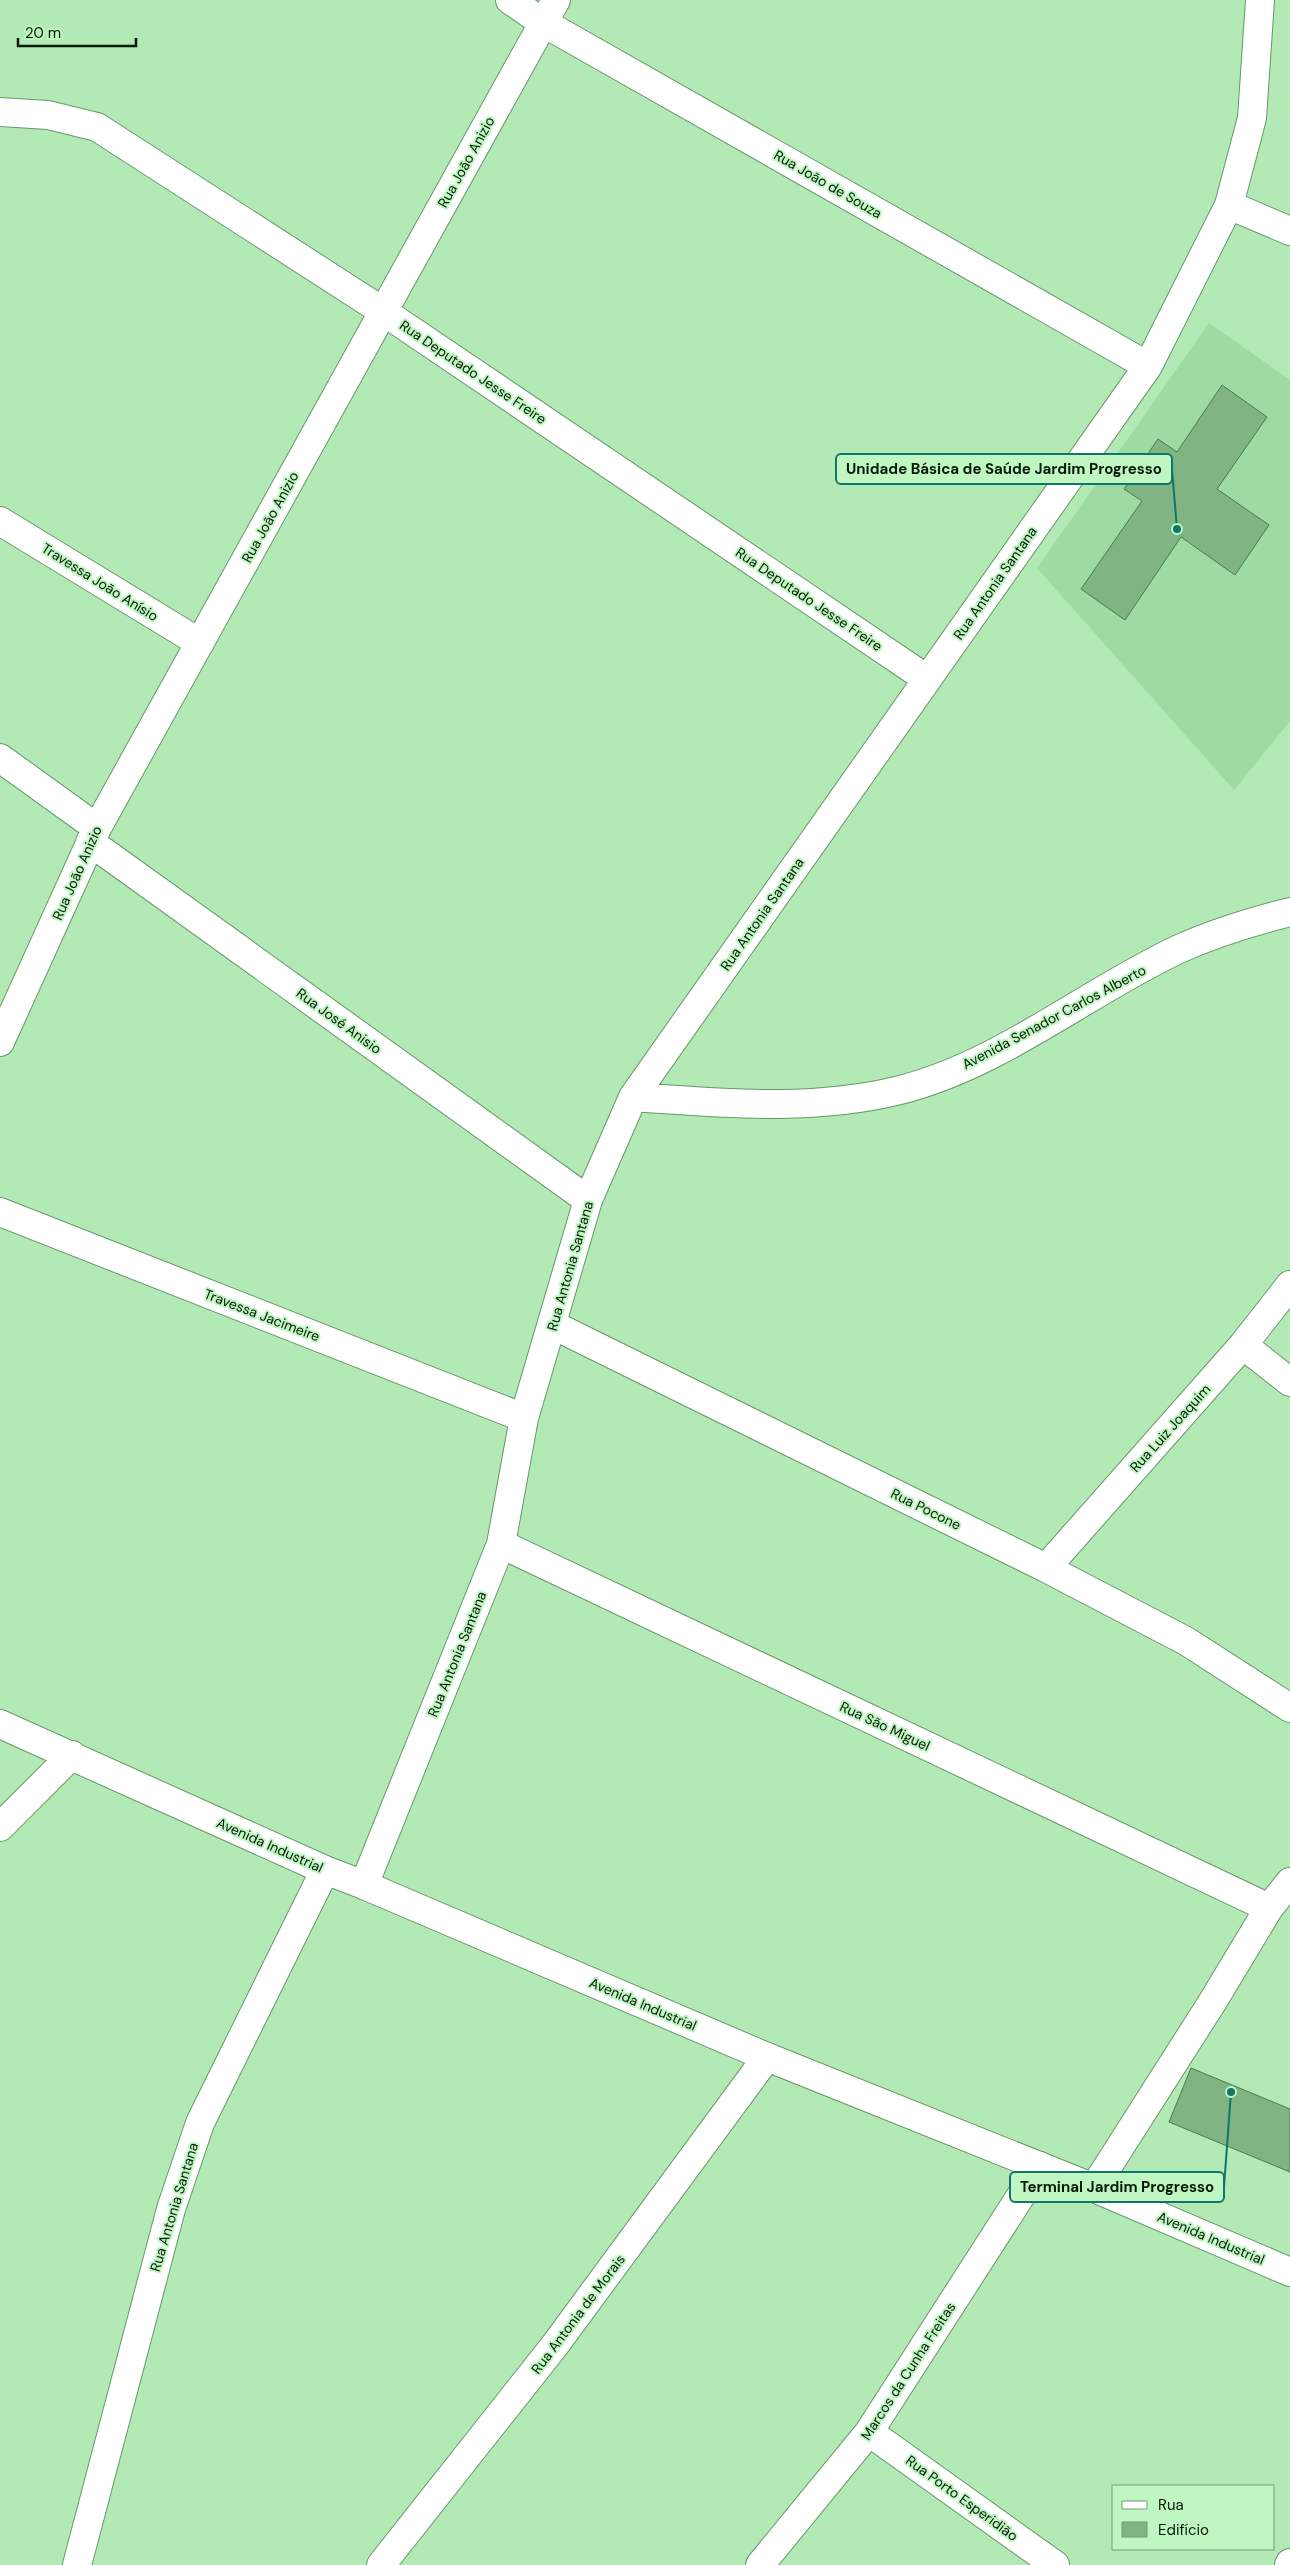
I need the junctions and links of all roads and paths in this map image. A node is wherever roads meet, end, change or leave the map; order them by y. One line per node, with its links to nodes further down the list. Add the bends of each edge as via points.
1 (510, 0): 3 (street, Rua João de Souza)
2 (1260, 0): 5 (street, Rua Antonia Santana, via 1252,118)
3 (549, 11): 7 (street, Rua João Anizio); 8 (street, Rua João de Souza)
4 (0, 112): 7 (street, Rua Deputado Jesse Freire, via 48,115 98,127)
5 (1229, 205): 6 (street); 8 (street, Rua Antonia Santana)
6 (1290, 231)
7 (384, 312): 10 (street, Rua João Anizio); 11 (street, Rua Deputado Jesse Freire)
8 (1148, 366): 11 (street, Rua Antonia Santana)
9 (0, 521): 10 (street, Travessa João Anísio)
10 (200, 643): 13 (street, Rua João Anizio)
11 (927, 679): 16 (street, Rua Antonia Santana)
12 (0, 758): 13 (street, Rua José Anisio)
13 (94, 835): 15 (street, Rua João Anizio); 17 (street, Rua José Anisio)
14 (1290, 912): 16 (street, Avenida Senador Carlos Alberto, via 1180,949 976,1062 901,1090 839,1101 767,1106)
15 (0, 1042)
16 (633, 1097): 17 (street, Rua Antonia Santana)
17 (588, 1200): 20 (street, Rua Antonia Santana)
18 (0, 1212): 23 (street, Travessa Jacimeire)
19 (1290, 1285): 21 (street, Rua Luiz Joaquim)
20 (553, 1325): 23 (street, Rua Antonia Santana); 25 (street, Rua Pocone)
21 (1243, 1345): 22 (street); 25 (street, Rua Luiz Joaquim)
22 (1290, 1382)
23 (524, 1418): 24 (street, Rua Antonia Santana)
24 (501, 1544): 32 (street, Rua Antonia Santana); 33 (street, Rua São Miguel)
25 (1046, 1568): 26 (street, Rua Pocone, via 1186,1641)
26 (1290, 1708)
27 (0, 1724): 28 (street, Avenida Industrial)
28 (72, 1755): 29 (street); 30 (street, Avenida Industrial)
29 (0, 1827)
30 (324, 1870): 32 (street, Avenida Industrial); 39 (street, Rua Antonia Santana, via 200,2123 171,2209)
31 (1290, 1882): 33 (street)
32 (364, 1885): 34 (street, Avenida Industrial)
33 (1269, 1908): 36 (street, via 1214,2001)
34 (767, 2057): 35 (street, Avenida Industrial); 40 (street, Rua Antonia de Morais, via 556,2345)
35 (1040, 2166): 36 (street, Avenida Industrial); 38 (street, Marcos da Cunha Freitas)
36 (1094, 2188): 37 (street, Avenida Industrial)
37 (1290, 2272)
38 (870, 2432): 41 (street, Marcos da Cunha Freitas); 42 (street, Rua Porto Esperidião)
39 (77, 2565)
40 (381, 2565)
41 (760, 2565)
42 (1055, 2565)

